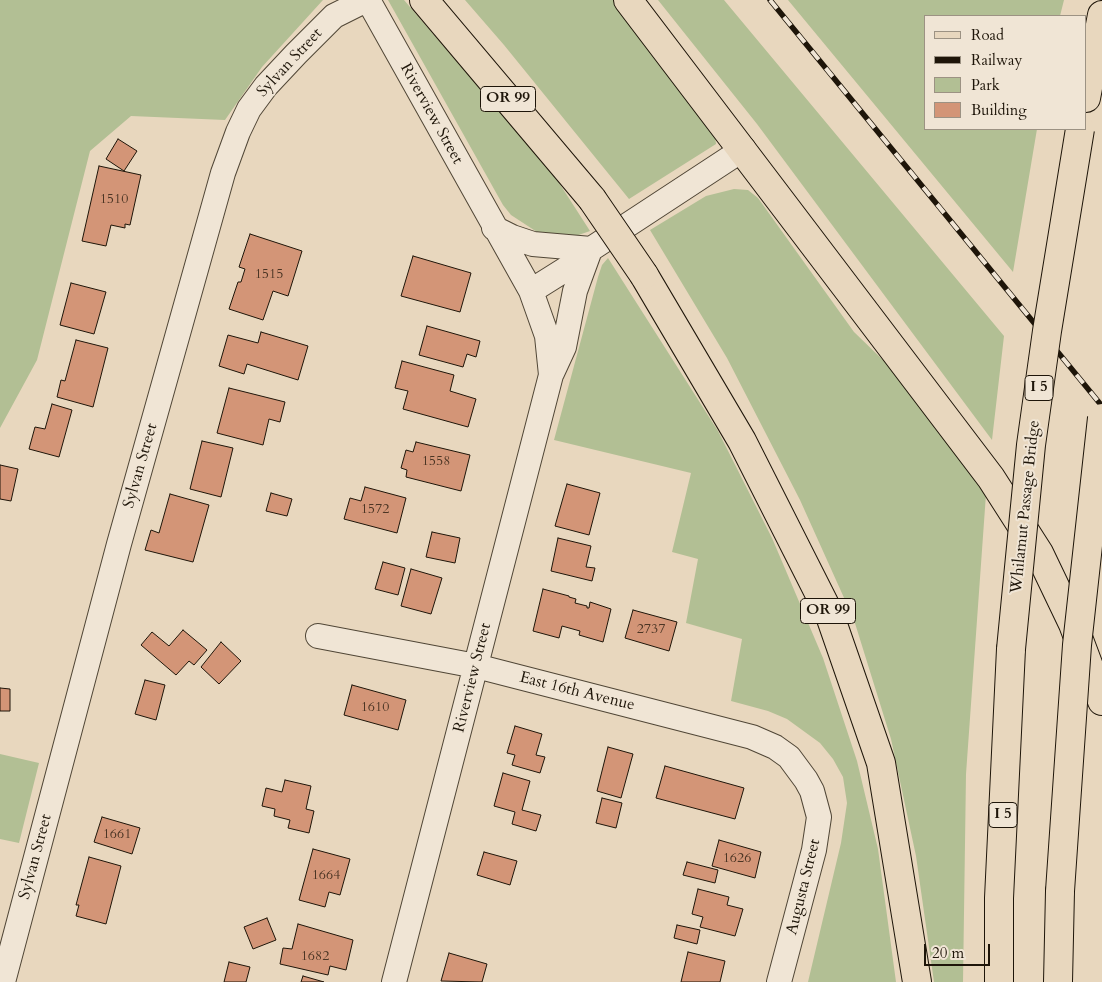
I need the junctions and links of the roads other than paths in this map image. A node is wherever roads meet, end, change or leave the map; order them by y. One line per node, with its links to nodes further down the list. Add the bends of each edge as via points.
1 (367, 0): 8 (street, Riverview Street); 17 (street, Sylvan Street, via 334,16 296,54 266,86 249,109 238,132 122,534)
2 (424, 0): 20 (main road, OR 99, bridge, via 592,198 644,275 742,441 829,613 881,763)
3 (628, 0): 7 (main road)
4 (1102, 15): 5 (main road)
5 (1087, 93)
6 (1080, 130): 21 (main road, Whilamut Passage Bridge / I 5, bridge, via 1031,446 1011,649 999,898)
7 (742, 150): 9 (street); 15 (main road, via 991,478 1039,553 1073,624)
8 (494, 228): 9 (street, via 533,244); 10 (street, Riverview Street)
9 (591, 248): 10 (street); 11 (street, Riverview Street, via 575,291 564,347)
10 (531, 292): 11 (street, Riverview Street, via 547,336)
11 (551, 375): 14 (street, Riverview Street)
12 (1102, 418): 22 (main road, bridge, via 1076,645 1060,891)
13 (318, 636): 14 (street, East 16th Avenue)
14 (476, 666): 16 (street, East 16th Avenue, via 752,737 789,757); 18 (street, Riverview Street)
15 (1102, 701)
16 (812, 791): 19 (street, Augusta Street, via 819,817 818,830)
17 (2, 982)
18 (394, 982)
19 (779, 982)
20 (917, 982)
21 (1000, 982)
22 (1058, 982)

